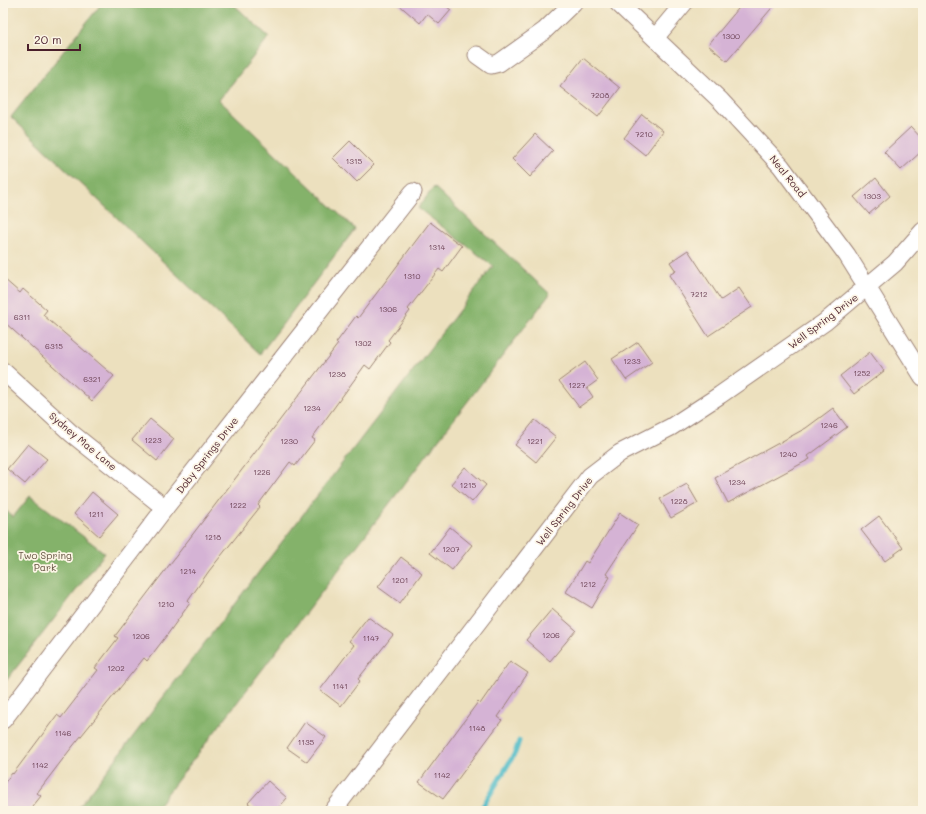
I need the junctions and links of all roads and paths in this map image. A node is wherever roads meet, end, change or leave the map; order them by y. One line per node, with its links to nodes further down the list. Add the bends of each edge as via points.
1 (573, 3): 5 (street, via 544,31 499,64 491,65)
2 (618, 3): 4 (street, Neal Road)
3 (684, 3): 4 (street)
4 (655, 38): 8 (street, Neal Road, via 722,101 781,166 824,222)
5 (477, 55)
6 (414, 192): 11 (street, Doby Springs Drive)
7 (923, 231): 8 (street, Well Spring Drive, via 895,263)
8 (867, 288): 10 (street, Neal Road); 13 (street, Well Spring Drive, via 825,322 720,395 671,427 620,453 590,476)
9 (3, 371): 11 (street, Sydney Mae Lane, via 70,433)
10 (923, 377)
11 (165, 508): 12 (street, Doby Springs Drive)
12 (3, 720)
13 (333, 811)

